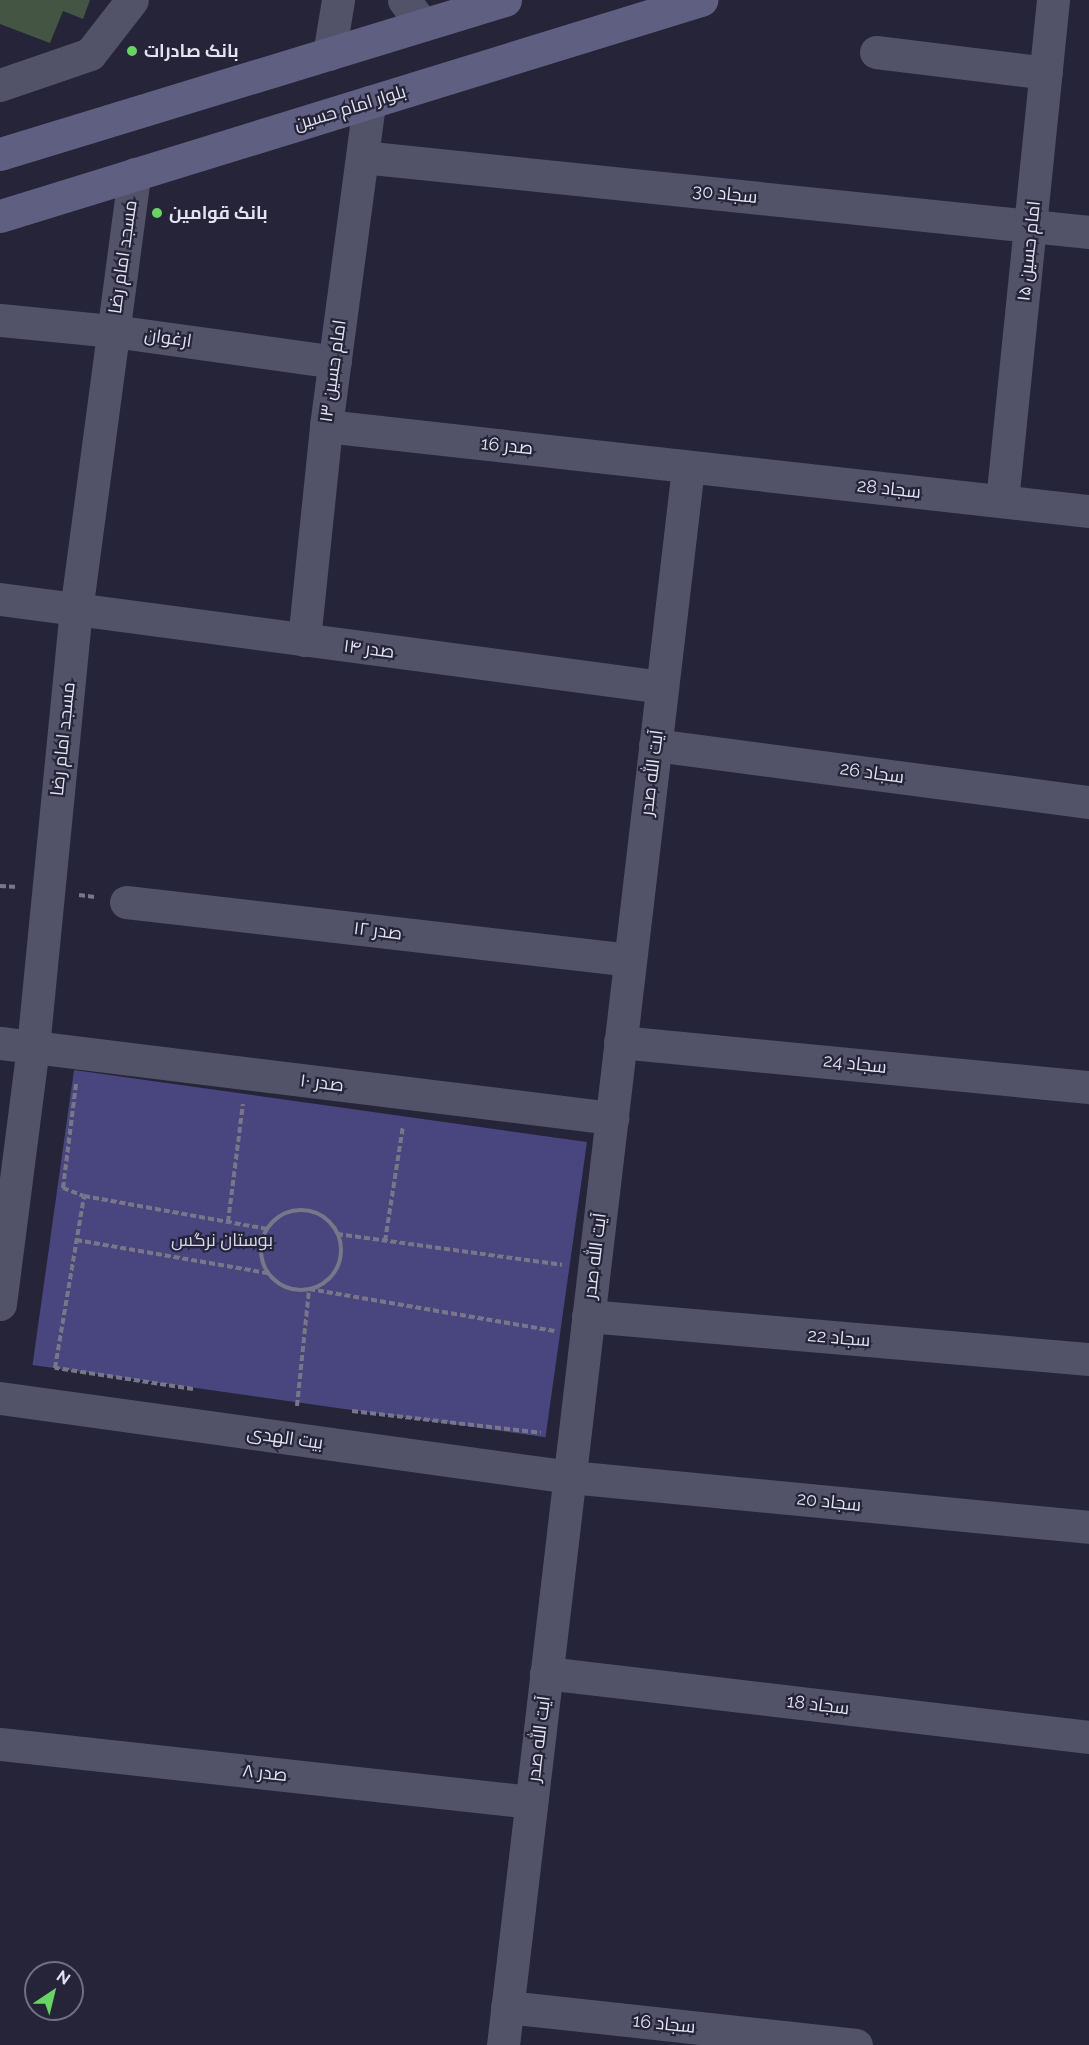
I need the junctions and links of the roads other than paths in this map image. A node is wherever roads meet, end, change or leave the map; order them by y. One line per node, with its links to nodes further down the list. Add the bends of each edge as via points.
1 (132, 0): 10 (street, via 90,54)
2 (338, 0): 8 (street)
3 (505, 0): 6 (main road)
4 (700, 0): 11 (main road, بلوار امام حسین)
5 (1053, 0): 9 (street, امام حسین ۱۵)
6 (413, 13): 8 (main road)
7 (876, 52): 9 (street)
8 (329, 54): 12 (main road)
9 (1046, 73): 16 (street, امام حسین ۱۵)
10 (0, 85)
11 (369, 102): 13 (street, امام حسین ۱۳); 14 (main road, بلوار امام حسین)
12 (0, 154)
13 (362, 157): 16 (street, سجاد 30); 20 (street, امام حسین ۱۳)
14 (134, 174): 15 (main road, بلوار امام حسین); 19 (street, مسجد امام رضا)
15 (0, 216)
16 (1032, 226): 17 (street, سجاد 30); 23 (street, امام حسین ۱۵)
17 (1089, 232)
18 (0, 320): 19 (street, ارغوان)
19 (113, 331): 20 (street, ارغوان); 26 (street, مسجد امام رضا)
20 (334, 362): 21 (street, امام حسین ۱۳)
21 (326, 426): 22 (street, صدر 16); 27 (street, امام حسین ۱۳)
22 (688, 467): 23 (street, سجاد 28); 28 (street, آیت الله صدر)
23 (1002, 501): 24 (street, سجاد 28)
24 (1089, 510)
25 (0, 599): 26 (street, صدر ۱۴)
26 (76, 611): 27 (street, صدر ۱۴); 35 (street, مسجد امام رضا)
27 (304, 640): 28 (street, صدر ۱۴)
28 (662, 687): 29 (street, آیت الله صدر)
29 (655, 745): 30 (street, سجاد 26); 32 (street, آیت الله صدر)
30 (1089, 802)
31 (126, 902): 32 (street, صدر ۱۲)
32 (630, 960): 33 (street, آیت الله صدر)
33 (620, 1042): 36 (street, سجاد 24); 37 (street, آیت الله صدر)
34 (0, 1043): 35 (street, صدر ۱۰)
35 (33, 1047): 37 (street, صدر ۱۰); 38 (street, مسجد امام رضا)
36 (1089, 1087)
37 (612, 1118): 39 (street, آیت الله صدر)
38 (0, 1304)
39 (588, 1316): 40 (street, سجاد 22); 42 (street, آیت الله صدر)
40 (1089, 1359)
41 (0, 1398): 42 (street, بیت الهدی)
42 (570, 1477): 43 (street, سجاد 20); 44 (street, آیت الله صدر)
43 (1089, 1527)
44 (546, 1673): 45 (street, سجاد 18); 47 (street, آیت الله صدر)
45 (1089, 1737)
46 (0, 1744): 47 (street, صدر ۸)
47 (531, 1802): 48 (street, آیت الله صدر)
48 (507, 2007): 49 (street, آیت الله صدر); 50 (street, سجاد 16)
49 (503, 2045)
50 (856, 2045)

